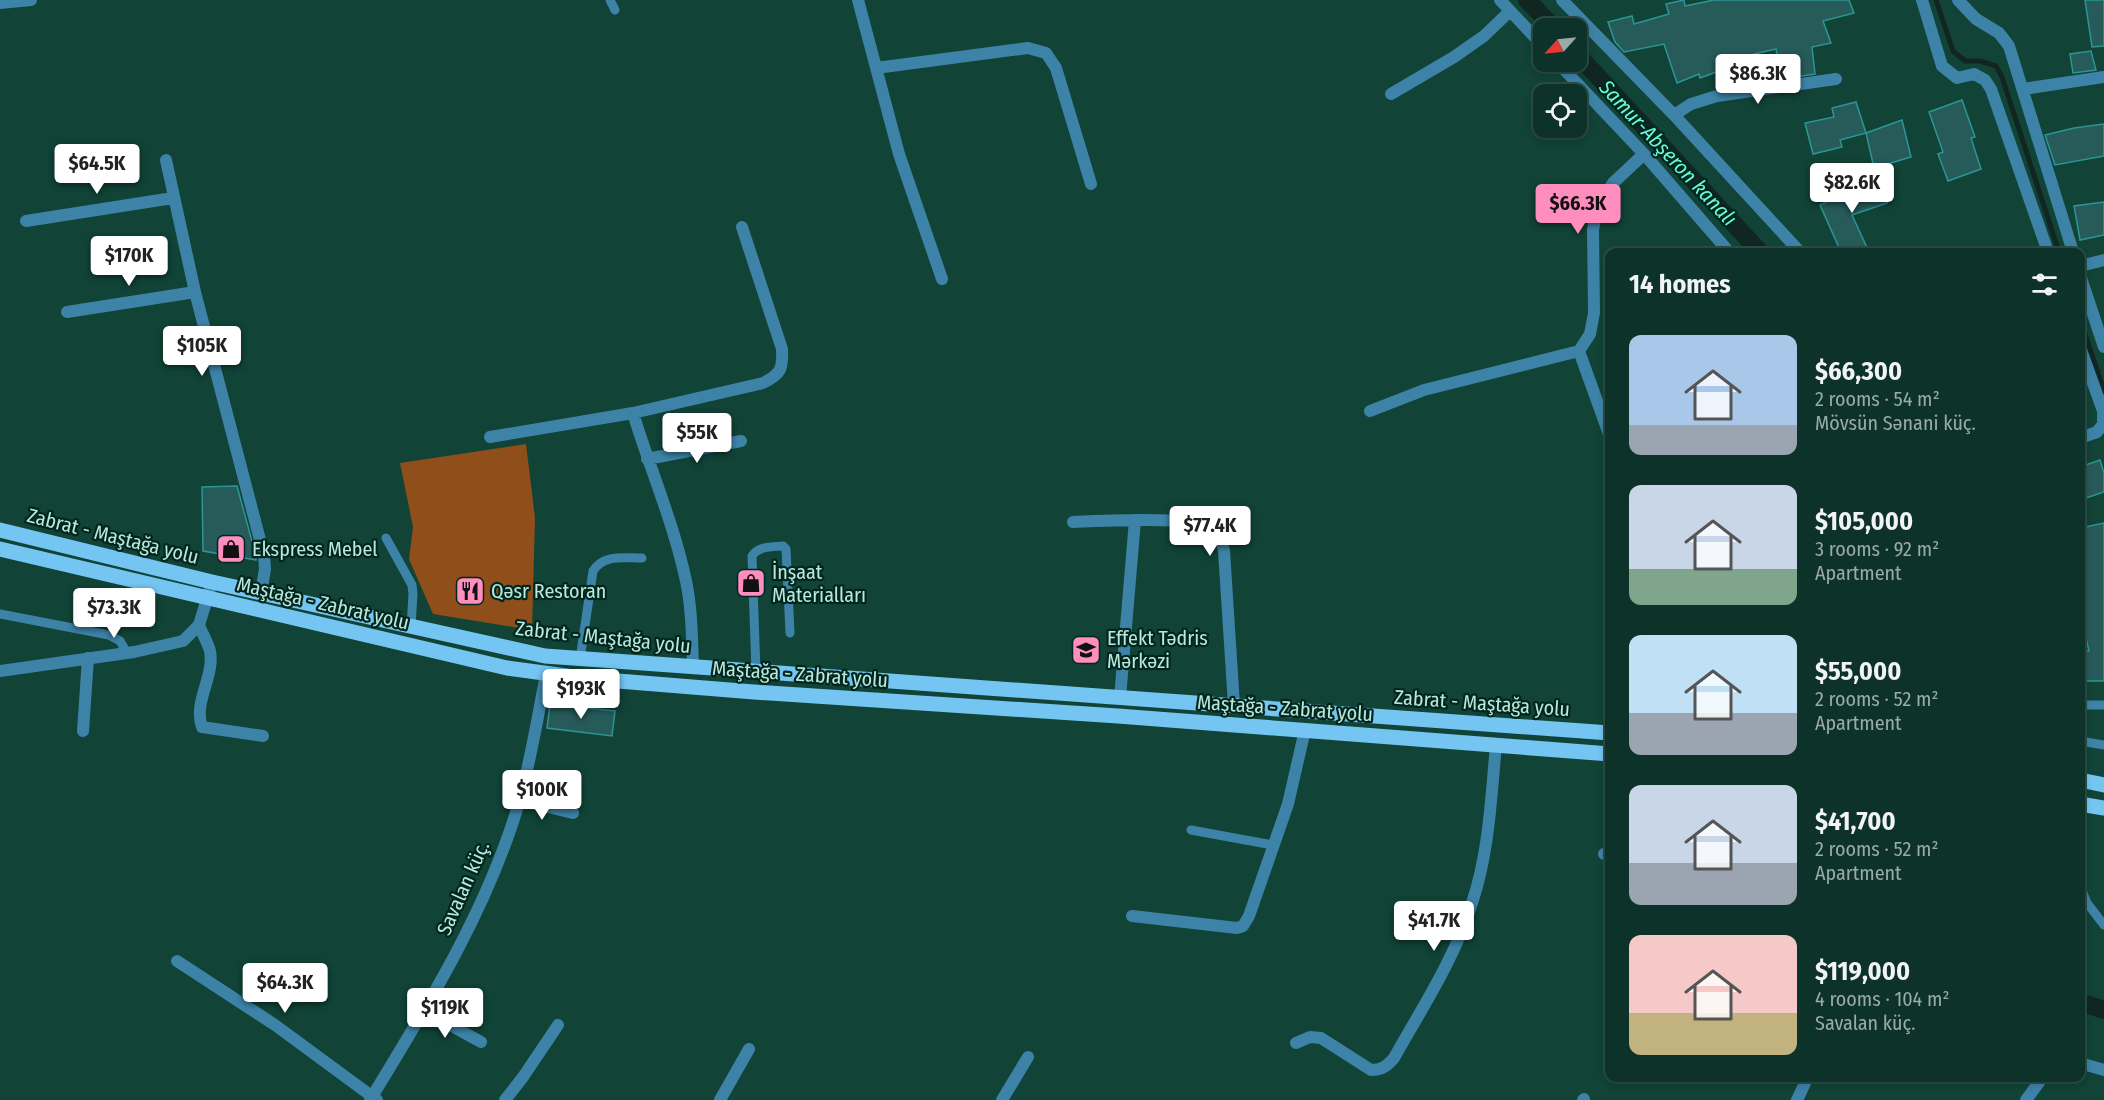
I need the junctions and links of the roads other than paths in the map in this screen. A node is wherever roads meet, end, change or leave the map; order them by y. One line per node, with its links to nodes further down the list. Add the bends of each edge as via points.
1 (31, 0): 8 (street)
2 (610, 0): 9 (lane)
3 (858, 0): 12 (street)
4 (1500, 0): 10 (street)
5 (1562, 0): 18 (street)
6 (1922, 0): 27 (street, via 1942,66 1957,78 1974,74 1991,89)
7 (1958, 0): 16 (street, via 2009,46)
8 (0, 3)
9 (615, 10)
10 (1510, 11): 11 (street); 17 (street, via 1477,42)
11 (1533, 35)
12 (876, 68): 21 (street, via 1028,48 1046,53 1056,68); 31 (street, via 899,154)
13 (1566, 72): 19 (street)
14 (2104, 77): 16 (street)
15 (1836, 79): 18 (street, via 1717,96 1691,104)
16 (2023, 89): 28 (street)
17 (1391, 94)
18 (1674, 115): 26 (street)
19 (1644, 154): 25 (street); 36 (street, via 1613,183 1599,204 1593,229 1594,313 1590,334)
20 (166, 160): 22 (street)
21 (1091, 184)
22 (173, 198): 23 (street); 33 (street)
23 (26, 221)
24 (742, 227): 39 (street, via 782,349 783,365 775,377 763,382)
25 (1726, 248)
26 (1796, 248)
27 (2047, 248)
28 (2072, 248)
29 (2104, 260): 30 (street)
30 (2085, 265)
31 (942, 279)
32 (2085, 290): 35 (street)
33 (195, 292): 34 (street); 52 (street, via 264,555)
34 (67, 312)
35 (2104, 347)
36 (1580, 351): 38 (street, via 1424,390); 40 (street)
37 (2085, 361): 41 (street, via 2103,411 2103,424 2097,432)
38 (1370, 411)
39 (633, 414): 42 (street); 44 (street)
40 (1605, 423)
41 (2085, 436)
42 (490, 437)
43 (741, 441): 44 (street)
44 (647, 459): 61 (street, via 686,582)
45 (1135, 520): 46 (street); 65 (street); 66 (street, via 1198,523 1210,526 1220,536)
46 (1073, 522)
47 (0, 530): 51 (main road, Zabrat - Maştağa yolu)
48 (386, 538): 56 (lane, via 412,585)
49 (0, 549): 53 (main road, Maştağa - Zabrat yolu)
50 (642, 558): 60 (lane, via 608,559 598,563 593,571)
51 (212, 582): 52 (main road, Zabrat - Maştağa yolu); 53 (street)
52 (261, 593): 56 (main road, Zabrat - Maştağa yolu)
53 (208, 598): 55 (street); 64 (main road, Maştağa - Zabrat yolu)
54 (0, 614): 58 (lane, via 109,635 120,641)
55 (199, 625): 58 (street, via 183,641); 72 (street, via 210,651 199,718 202,727)
56 (411, 627): 60 (main road, Zabrat - Maştağa yolu, via 513,650)
57 (790, 633): 63 (lane, via 786,549 783,546 754,551)
58 (127, 653): 59 (street)
59 (88, 658): 62 (street); 70 (street)
60 (580, 659): 61 (main road, Zabrat - Maştağa yolu)
61 (693, 668): 63 (main road, Zabrat - Maştağa yolu)
62 (0, 671)
63 (756, 672): 65 (main road, Zabrat - Maştağa yolu)
64 (546, 674): 69 (main road, Maştağa - Zabrat yolu); 79 (street, Savalan küç.)
65 (1120, 698): 66 (main road, Zabrat - Maştağa yolu)
66 (1234, 705): 71 (main road, Zabrat - Maştağa yolu)
67 (2085, 705): 68 (lane)
68 (2104, 705)
69 (1305, 730): 74 (main road, Maştağa - Zabrat yolu); 84 (street, via 1288,804)
70 (83, 731)
71 (1605, 733)
72 (263, 736)
73 (2085, 742): 75 (lane)
74 (1496, 745): 76 (main road, Maştağa - Zabrat yolu); 92 (street, via 1482,867 1472,904 1434,986 1394,1058 1387,1066 1371,1070 1321,1038 1310,1037)
75 (2104, 745)
76 (1605, 754)
77 (2085, 781): 78 (main road)
78 (2104, 785)
79 (519, 800): 82 (street); 89 (street, Savalan küç., via 471,923)
80 (2085, 805): 81 (main road)
81 (2104, 808)
82 (573, 813)
83 (1191, 830): 84 (lane)
84 (1273, 845): 86 (street, via 1243,926)
85 (2085, 898): 87 (lane)
86 (1132, 916)
87 (2104, 925)
88 (177, 961): 99 (street, via 275,1025)
89 (423, 1010): 91 (street); 99 (street, Savalan küç.)
90 (558, 1025): 100 (street)
91 (481, 1042)
92 (1296, 1043)
93 (749, 1049): 101 (street)
94 (1029, 1057): 102 (street)
95 (2085, 1064): 96 (street)
96 (2104, 1070)
97 (1806, 1082): 103 (street)
98 (2039, 1082): 104 (street)
99 (373, 1099)
100 (505, 1100)
101 (720, 1100)
102 (1002, 1100)
103 (1797, 1100)
104 (2026, 1100)

